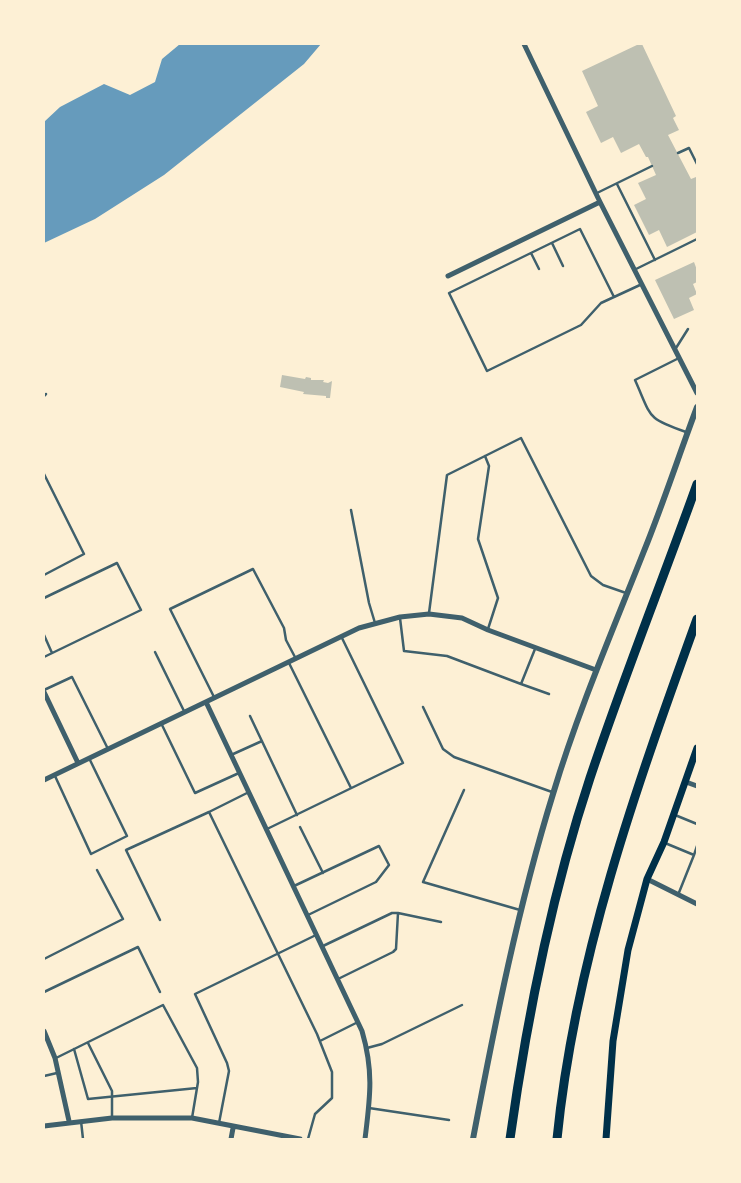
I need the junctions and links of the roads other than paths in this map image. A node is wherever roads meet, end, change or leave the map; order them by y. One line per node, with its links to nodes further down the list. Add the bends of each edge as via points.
1 (524, 44): 6 (street)
2 (678, 153): 3 (lane, via 689,148)
3 (697, 164)
4 (652, 166): 5 (lane)
5 (617, 184): 6 (lane); 11 (lane)
6 (596, 194): 7 (street)
7 (600, 202): 14 (street); 15 (street)
8 (697, 239): 11 (lane)
9 (552, 242): 10 (lane); 12 (lane); 17 (lane, via 580,229)
10 (531, 253): 13 (lane); 17 (lane, via 449,293 487,371 581,325 601,304)
11 (655, 260): 14 (lane)
12 (563, 266)
13 (539, 269)
14 (634, 270): 16 (street)
15 (448, 276)
16 (642, 284): 17 (lane); 19 (street)
17 (614, 297)
18 (688, 329): 19 (lane)
19 (675, 350): 20 (street)
20 (680, 358): 21 (street); 23 (lane, via 635,380 652,418)
21 (697, 393)
22 (697, 406): 23 (street)
23 (688, 433): 29 (street)
24 (485, 456): 29 (lane, via 521,438 591,576 603,585); 31 (lane, via 447,475); 35 (lane, via 489,466 478,539 498,602)
25 (44, 474): 28 (lane, via 84,554)
26 (697, 484): 123 (highway, via 590,779 562,874 534,989)
27 (351, 510): 34 (lane)
28 (44, 575)
29 (627, 593): 44 (street)
30 (44, 598): 40 (lane, via 117,563 141,610)
31 (429, 614): 32 (street); 35 (street, via 462,618)
32 (400, 617): 34 (street); 45 (lane, via 404,651 447,656)
33 (697, 619): 124 (highway, via 609,873 571,1043)
34 (375, 623): 37 (street)
35 (488, 630): 38 (street)
36 (44, 635): 40 (lane)
37 (341, 636): 42 (street); 65 (lane, via 404,763)
38 (536, 649): 44 (street); 45 (lane)
39 (155, 652): 51 (lane)
40 (52, 653): 41 (lane)
41 (44, 657)
42 (296, 658): 43 (street); 48 (lane, via 253,568 170,609)
43 (288, 662): 48 (street); 65 (lane)
44 (596, 670): 68 (street)
45 (521, 684): 47 (lane)
46 (44, 691): 56 (lane, via 72,677); 59 (street)
47 (549, 694)
48 (214, 698): 49 (street)
49 (206, 702): 51 (street); 57 (street)
50 (423, 708): 68 (lane, via 443,748 454,757)
51 (185, 712): 53 (street)
52 (250, 716): 54 (lane)
53 (161, 723): 56 (street); 60 (lane, via 195,793)
54 (262, 741): 57 (lane); 70 (lane)
55 (697, 748): 63 (main road)
56 (108, 749): 58 (street)
57 (232, 755): 60 (street)
58 (89, 758): 59 (street); 61 (lane, via 128,836 91,854)
59 (78, 763): 61 (street)
60 (240, 772): 67 (street)
61 (54, 775): 62 (street)
62 (44, 780)
63 (686, 782): 64 (street); 71 (main road)
64 (697, 786)
65 (351, 788): 70 (lane)
66 (464, 790): 84 (lane, via 423,882)
67 (249, 792): 69 (lane); 74 (street)
68 (553, 792): 84 (street)
69 (209, 812): 87 (lane, via 126,850); 91 (lane)
70 (297, 814): 74 (lane)
71 (674, 814): 72 (lane); 75 (main road)
72 (697, 824)
73 (300, 827): 79 (lane)
74 (267, 829): 81 (street)
75 (664, 842): 77 (lane); 80 (main road)
76 (697, 846): 77 (lane)
77 (694, 854): 82 (lane)
78 (97, 870): 92 (lane, via 122,920)
79 (323, 873): 81 (lane); 86 (lane, via 379,846 389,865 376,882)
80 (647, 879): 82 (street); 125 (main road, via 628,950 613,1041)
81 (294, 886): 86 (street)
82 (678, 895): 83 (street)
83 (697, 904)
84 (520, 910): 122 (street)
85 (398, 913): 88 (lane); 90 (lane); 93 (lane, via 396,949)
86 (308, 916): 89 (street)
87 (160, 920)
88 (441, 922)
89 (317, 935): 90 (street); 91 (lane)
90 (322, 946): 93 (street)
91 (278, 954): 99 (lane); 114 (lane, via 195,994 228,1063)
92 (44, 959)
93 (338, 979): 97 (street)
94 (44, 992): 95 (lane, via 138,947)
95 (160, 992)
96 (462, 1005): 101 (lane, via 382,1044)
97 (358, 1022): 99 (lane); 101 (street)
98 (44, 1031): 103 (street)
99 (320, 1041): 120 (lane, via 334,1086 332,1098 315,1114)
100 (88, 1042): 102 (lane); 106 (lane, via 164,1006 197,1068); 107 (lane)
101 (367, 1048): 108 (street, via 372,1084)
102 (74, 1049): 103 (lane); 107 (lane, via 88,1099)
103 (55, 1058): 104 (street)
104 (58, 1073): 105 (lane); 113 (street)
105 (44, 1076)
106 (197, 1088): 107 (lane); 110 (lane)
107 (112, 1097): 109 (lane)
108 (369, 1108): 112 (lane); 121 (street)
109 (112, 1118): 110 (street); 111 (street)
110 (192, 1118): 114 (street)
111 (80, 1120): 113 (street); 117 (lane)
112 (449, 1120)
113 (69, 1121): 115 (street)
114 (219, 1125): 116 (street)
115 (44, 1126)
116 (233, 1128): 118 (street); 119 (street)
117 (83, 1139)
118 (231, 1139)
119 (300, 1139)
120 (308, 1139)
121 (365, 1139)
122 (473, 1139)
123 (510, 1139)
124 (557, 1139)
125 (606, 1139)

